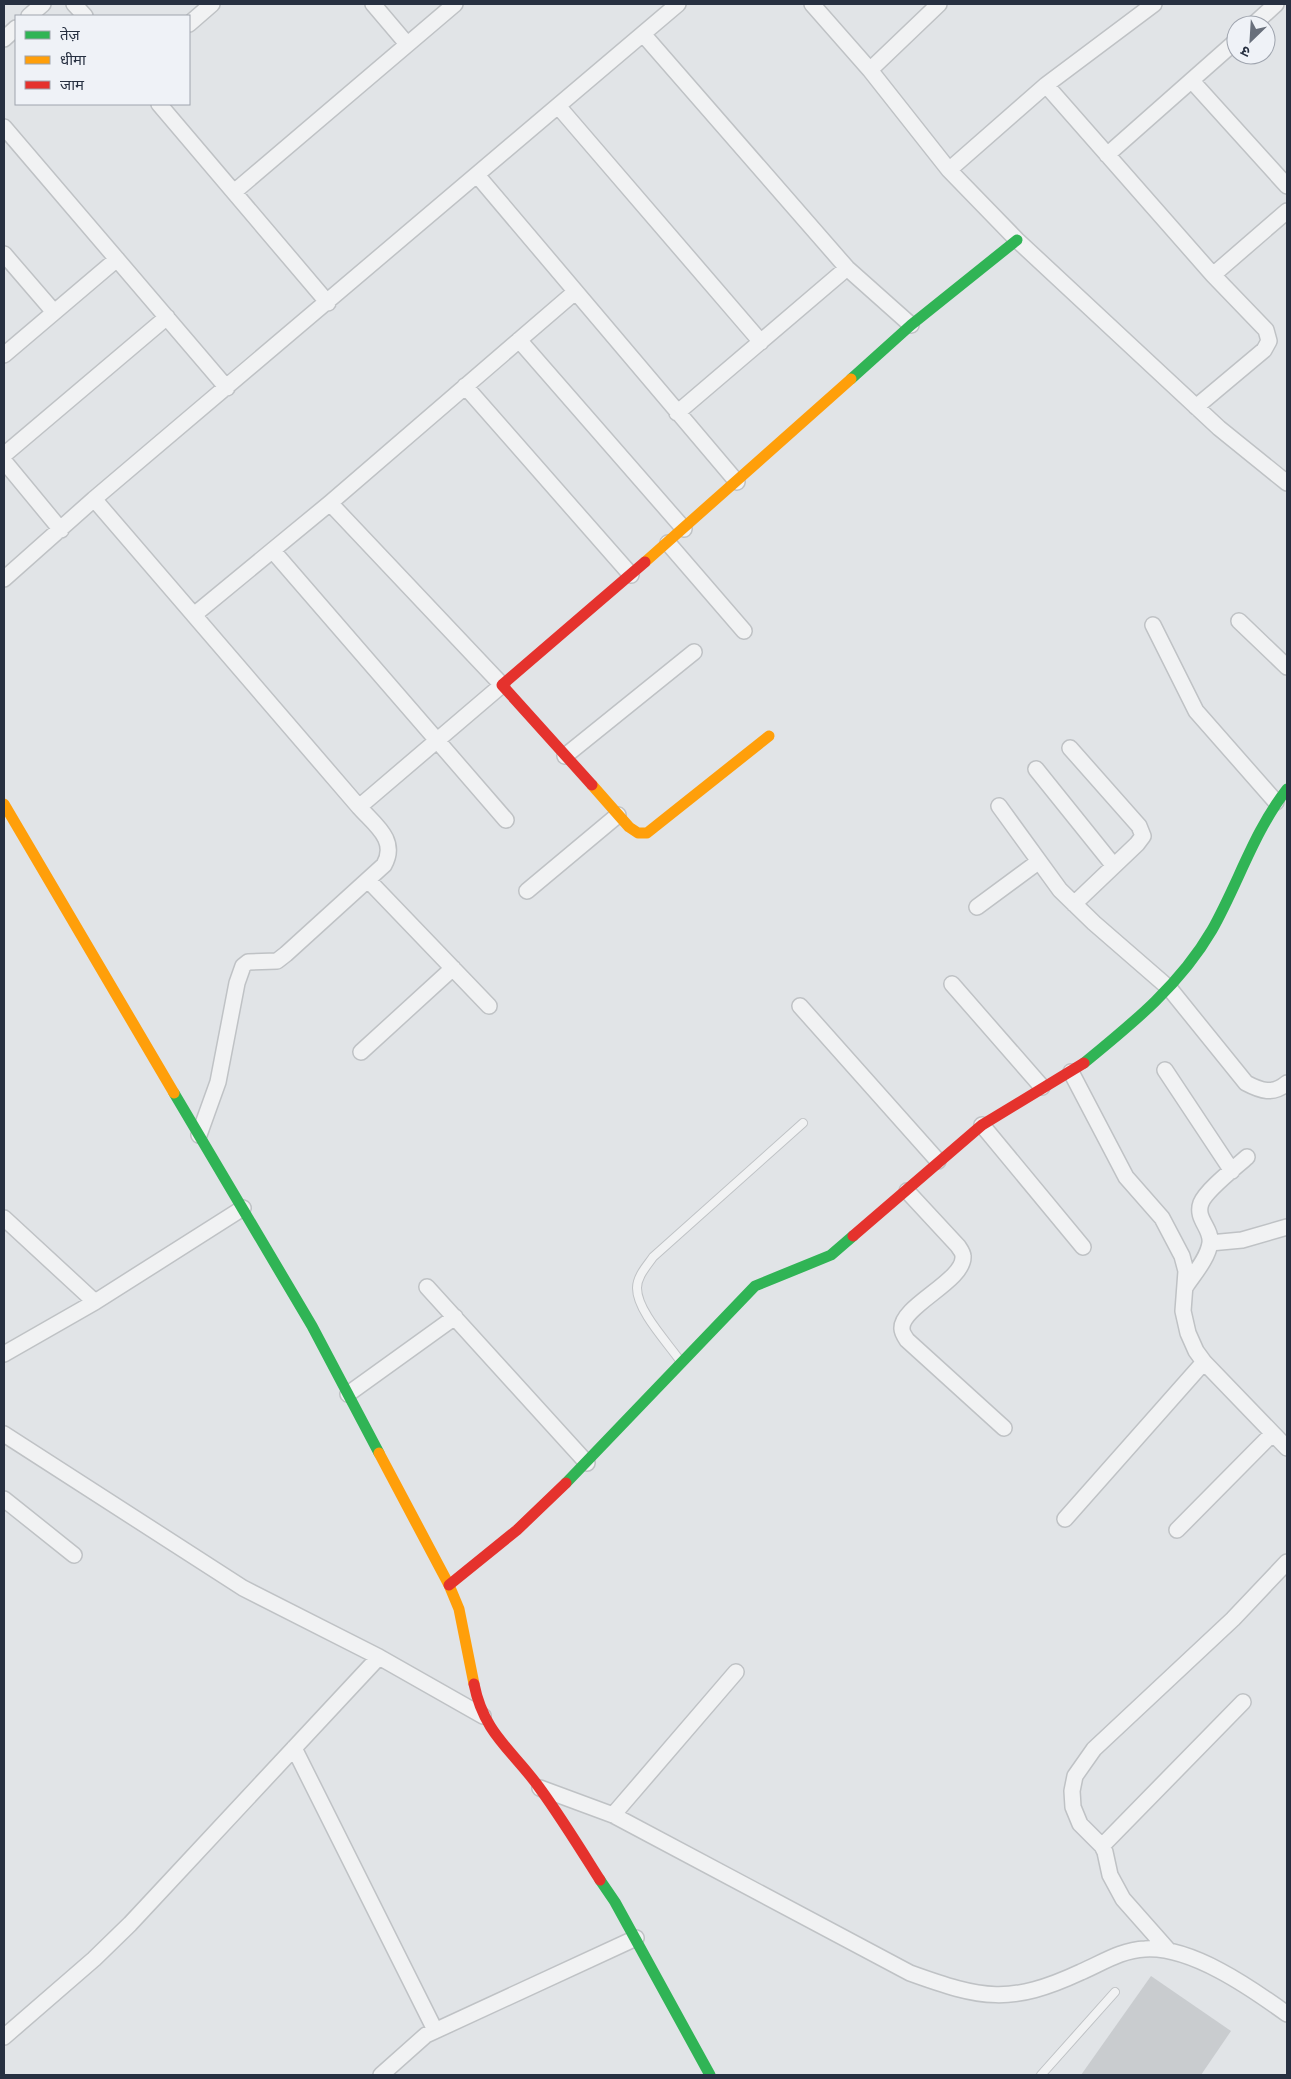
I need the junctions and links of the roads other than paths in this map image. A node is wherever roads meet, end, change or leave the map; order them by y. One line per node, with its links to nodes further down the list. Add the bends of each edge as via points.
1 (43, 4): 11 (street)
2 (74, 4): 12 (street)
3 (212, 4): 14 (street)
4 (373, 4): 18 (street)
5 (455, 4): 18 (street)
6 (678, 4): 16 (street)
7 (812, 4): 20 (street)
8 (939, 4): 20 (street)
9 (1154, 4): 22 (street)
10 (1276, 4): 13 (street)
11 (30, 15)
12 (84, 15)
13 (1264, 15)
14 (190, 23)
15 (15, 29): 17 (street)
16 (644, 34): 24 (street); 35 (street)
17 (4, 39)
18 (408, 44): 30 (street)
19 (1226, 50): 21 (street)
20 (870, 70): 27 (street)
21 (1192, 81): 26 (street); 29 (street)
22 (1046, 86): 26 (street); 27 (street)
23 (160, 105): 30 (street)
24 (558, 106): 28 (street); 43 (street)
25 (4, 128): 34 (street)
26 (1106, 156): 36 (street)
27 (949, 170): 32 (street)
28 (477, 175): 37 (street); 38 (street)
29 (1287, 186)
30 (234, 192): 38 (street)
31 (1287, 211): 36 (street)
32 (1017, 240): 41 (street); 47 (street)
33 (4, 254): 39 (street)
34 (117, 259): 39 (street); 40 (street)
35 (847, 268): 41 (street); 43 (street)
36 (1213, 275): 47 (street, via 1266,330 1269,341 1264,350)
37 (576, 292): 42 (street); 48 (street)
38 (328, 302): 46 (street)
39 (54, 312): 44 (street)
40 (166, 317): 46 (street); 49 (street)
41 (911, 325): 51 (street)
42 (519, 340): 45 (street); 55 (street)
43 (761, 342): 48 (street)
44 (7, 346)
45 (465, 386): 54 (street); 59 (street)
46 (227, 388): 53 (street)
47 (1196, 407): 52 (street)
48 (677, 413): 51 (street)
49 (4, 455)
50 (4, 461): 56 (street)
51 (737, 482): 55 (street)
52 (1287, 483)
53 (94, 499): 56 (street); 61 (street)
54 (330, 503): 58 (street); 67 (street)
55 (684, 529): 57 (street)
56 (61, 530): 60 (street)
57 (668, 543): 59 (street); 64 (street)
58 (273, 551): 61 (street); 69 (street)
59 (631, 575): 67 (street)
60 (4, 579)
61 (194, 615): 77 (street)
62 (1239, 620): 66 (street)
63 (1152, 625): 74 (street, via 1196,710)
64 (744, 631)
65 (694, 652): 71 (street)
66 (1287, 667)
67 (502, 685): 69 (street); 71 (street)
68 (769, 736): 78 (street, via 647,833 638,833)
69 (437, 740): 77 (street); 79 (street)
70 (1070, 748): 81 (street, via 1140,826 1143,836 1138,844)
71 (565, 756): 78 (street)
72 (1036, 769): 81 (street)
73 (1287, 789): 74 (street)
74 (1276, 802): 88 (street, via 1203,947)
75 (4, 804): 98 (street)
76 (999, 806): 80 (street)
77 (359, 807): 82 (street, via 385,836 390,848 384,865)
78 (618, 814): 83 (street)
79 (506, 820)
80 (1038, 862): 84 (street); 85 (street)
81 (1114, 866): 84 (street)
82 (368, 880): 86 (street); 98 (street, via 277,961 248,962 243,966 218,1082)
83 (526, 891)
84 (1074, 904): 88 (street)
85 (977, 907)
86 (453, 968): 89 (street); 91 (street)
87 (952, 984): 95 (street)
88 (1170, 989): 93 (street, via 1147,1013); 94 (street, via 1246,1083 1270,1092)
89 (489, 1006)
90 (800, 1006): 100 (street)
91 (360, 1052)
92 (1165, 1070): 101 (street)
93 (1071, 1072): 95 (street); 109 (street, via 1126,1176 1162,1218 1173,1238 1186,1271)
94 (1287, 1083)
95 (1042, 1087): 97 (street)
96 (802, 1123): 113 (lane, via 653,1257 641,1274 637,1288 642,1308)
97 (982, 1125): 100 (street); 107 (street)
98 (199, 1135): 103 (street)
99 (1247, 1157): 101 (street)
100 (938, 1162): 102 (street)
101 (1232, 1171): 106 (street, via 1202,1201 1200,1215)
102 (907, 1191): 113 (street, via 832,1255 755,1286); 116 (street, via 964,1255 955,1274 903,1320 906,1340)
103 (242, 1208): 110 (street); 115 (street)
104 (4, 1218): 110 (street)
105 (1287, 1227): 106 (street, via 1242,1240)
106 (1210, 1243): 109 (street)
107 (1083, 1247)
108 (427, 1287): 111 (street)
109 (1185, 1288): 114 (street, via 1183,1311 1188,1333)
110 (95, 1302): 112 (street)
111 (455, 1317): 115 (street); 120 (street)
112 (4, 1354)
113 (681, 1362): 120 (street)
114 (1204, 1362): 118 (street); 122 (street)
115 (348, 1394): 126 (street)
116 (1004, 1428)
117 (4, 1434): 127 (street, via 243,1588)
118 (1272, 1434): 119 (street); 123 (street)
119 (1287, 1448)
120 (587, 1463): 126 (street, via 517,1530)
121 (4, 1499): 124 (street)
122 (1066, 1519)
123 (1177, 1530)
124 (74, 1555)
125 (1287, 1562): 134 (street, via 1233,1619 1084,1762 1075,1776 1073,1807 1080,1824)
126 (449, 1585): 130 (street, via 459,1609)
127 (379, 1657): 130 (street); 131 (street)
128 (736, 1672): 133 (street)
129 (1243, 1702): 134 (street)
130 (483, 1716): 132 (street)
131 (294, 1748): 139 (street); 140 (street, via 130,1924)
132 (540, 1788): 133 (street); 135 (street)
133 (612, 1815): 136 (street, via 910,1973 971,1993 1022,1994 1053,1985 1114,1956 1144,1949)
134 (1102, 1846): 136 (street, via 1110,1875 1123,1900)
135 (636, 1938): 139 (street); 142 (street)
136 (1169, 1951): 138 (street, via 1222,1972)
137 (1115, 1992): 143 (lane)
138 (1287, 2014)
139 (436, 2030): 141 (street, via 411,2047)
140 (4, 2037)
141 (381, 2075)
142 (710, 2075)
143 (1041, 2075)

